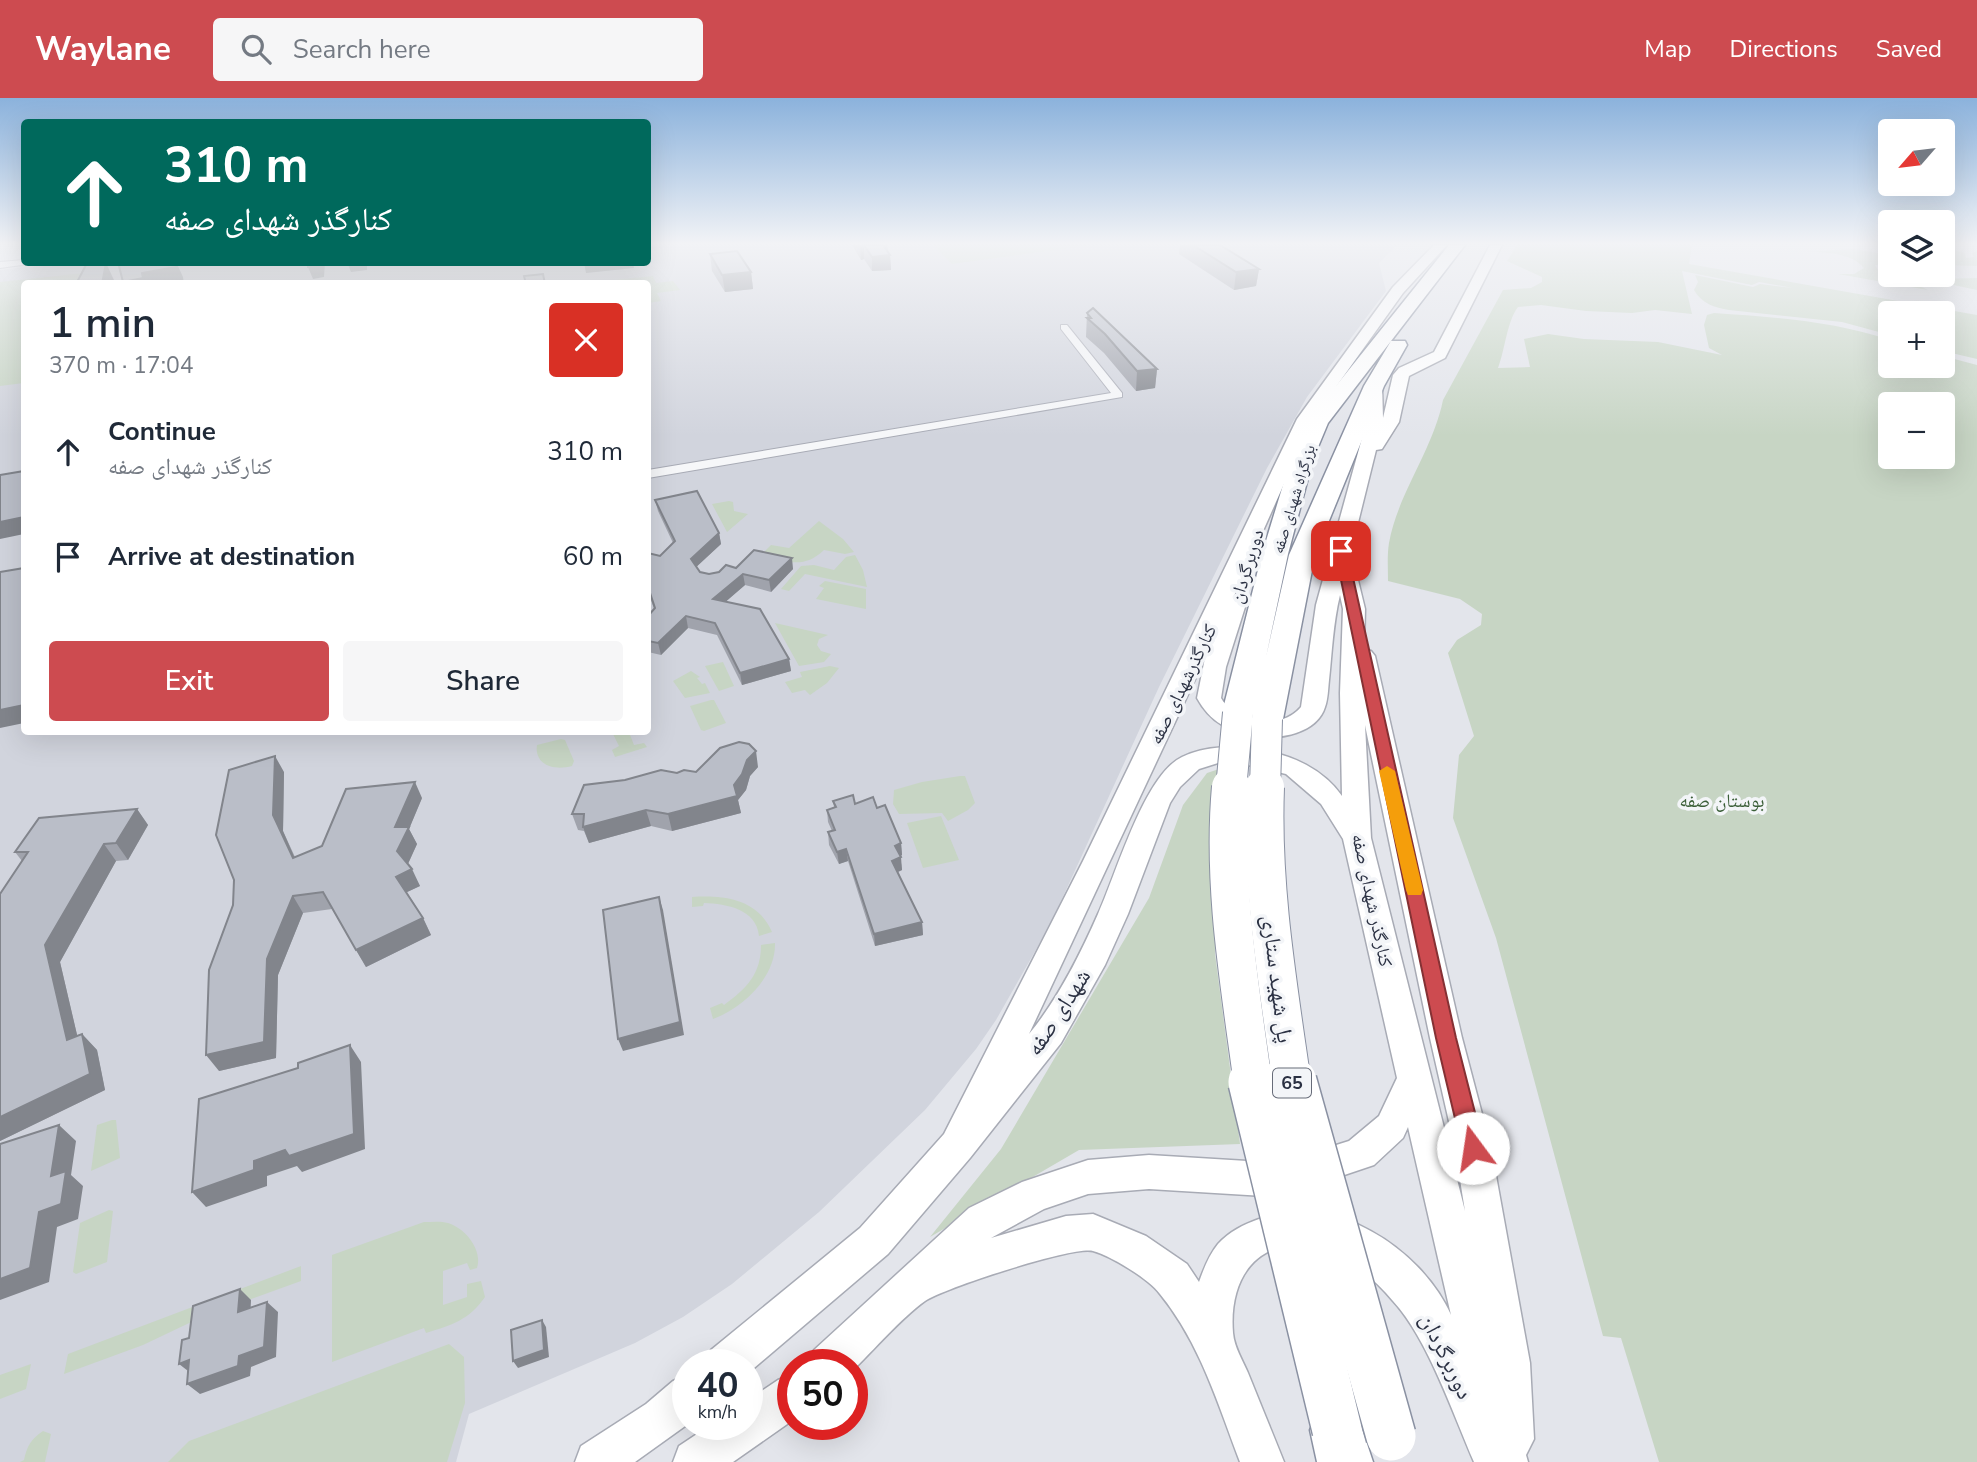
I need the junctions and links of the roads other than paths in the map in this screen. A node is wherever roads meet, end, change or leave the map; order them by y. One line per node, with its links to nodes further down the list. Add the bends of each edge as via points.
1 (1385, 309): 11 (main road, کنارگذرشهدای صفه, via 1305,419)
2 (1400, 309): 7 (main road)
3 (1406, 309): 7 (highway, بزرگراه شهدای صفه / 65)
4 (1426, 309): 8 (highway, بزرگراه شهدای صفه / 65)
5 (1464, 309): 9 (main road, via 1440,355 1401,375 1391,422)
6 (1064, 327): 10 (street, via 1118,395)
7 (1389, 330): 14 (highway, بزرگراه شهدای صفه / 65, via 1318,422 1302,459 1275,554)
8 (1374, 386): 9 (main road, via 1375,420); 14 (highway, بزرگراه شهدای صفه / 65, via 1301,555)
9 (1366, 454): 12 (main road)
10 (651, 473)
11 (1262, 515): 12 (main road, دوربرگردان, via 1208,690 1220,713 1242,725 1269,730 1294,726 1310,715 1327,604); 17 (main road, کنارگذرشهدای صفه)
12 (1341, 551): 13 (main road, کنارگذر شهدای صفه)
13 (1354, 609): 15 (main road, کنارگذر شهدای صفه); 31 (main road, via 1473,1148 1508,1363)
14 (1253, 716): 24 (highway, پل شهید ستاری / 65, bridge, via 1227,835 1235,946 1254,1093); 25 (highway, پل شهید ستاری / 65, bridge, via 1273,952 1294,1095)
15 (1357, 838): 16 (main road, کنارگذر شهدای صفه); 17 (main road, شهدای صفه, via 1330,798 1296,768 1244,756 1217,755 1190,763 1170,781 1157,803 1089,965 1049,1033)
16 (1414, 1079): 18 (main road, via 1391,1127 1361,1153 1279,1180 1149,1172 1088,1177 1035,1194 982,1221); 30 (main road, کنارگذر شهدای صفه)
17 (957, 1146): 20 (main road, شهدای صفه, via 874,1241)
18 (916, 1284): 19 (main road, via 1025,1245 1093,1231 1132,1249 1173,1278); 21 (main road)
19 (1213, 1338): 28 (main road); 29 (main road, دوربرگردان, via 1211,1310 1216,1285 1226,1263 1242,1246 1285,1228 1336,1234 1384,1263 1426,1309)
20 (745, 1349)
21 (846, 1349)
22 (777, 1406): 27 (main road)
23 (672, 1410): 26 (main road)
24 (1341, 1446)
25 (1395, 1449)
26 (597, 1462)
27 (695, 1462)
28 (1262, 1462)
29 (1497, 1462)
30 (1506, 1462)
31 (1514, 1462)

